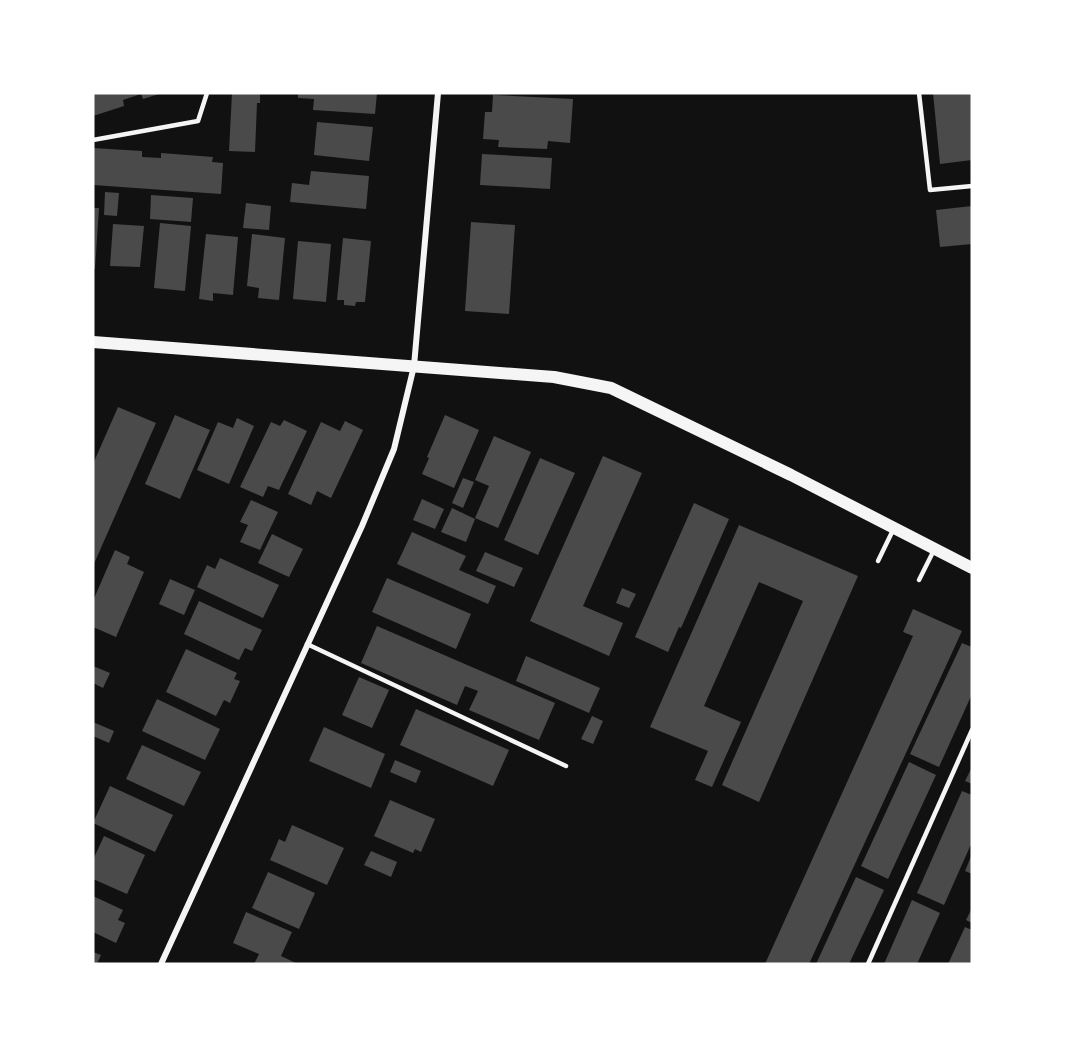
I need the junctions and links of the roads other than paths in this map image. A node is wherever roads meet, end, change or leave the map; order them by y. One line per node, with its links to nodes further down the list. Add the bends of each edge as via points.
1 (207, 93): 4 (lane, via 198,121)
2 (438, 93): 7 (street)
3 (919, 93): 5 (lane, via 930,190)
4 (93, 140)
5 (972, 186)
6 (93, 342): 7 (main road)
7 (414, 366): 8 (main road, via 554,377 611,388); 13 (street, via 394,449)
8 (894, 528): 9 (main road); 10 (lane)
9 (934, 549): 11 (main road); 12 (lane)
10 (878, 561)
11 (972, 568)
12 (919, 580)
13 (308, 644): 15 (lane); 16 (street)
14 (972, 730): 17 (lane)
15 (566, 766)
16 (161, 964)
17 (868, 964)

